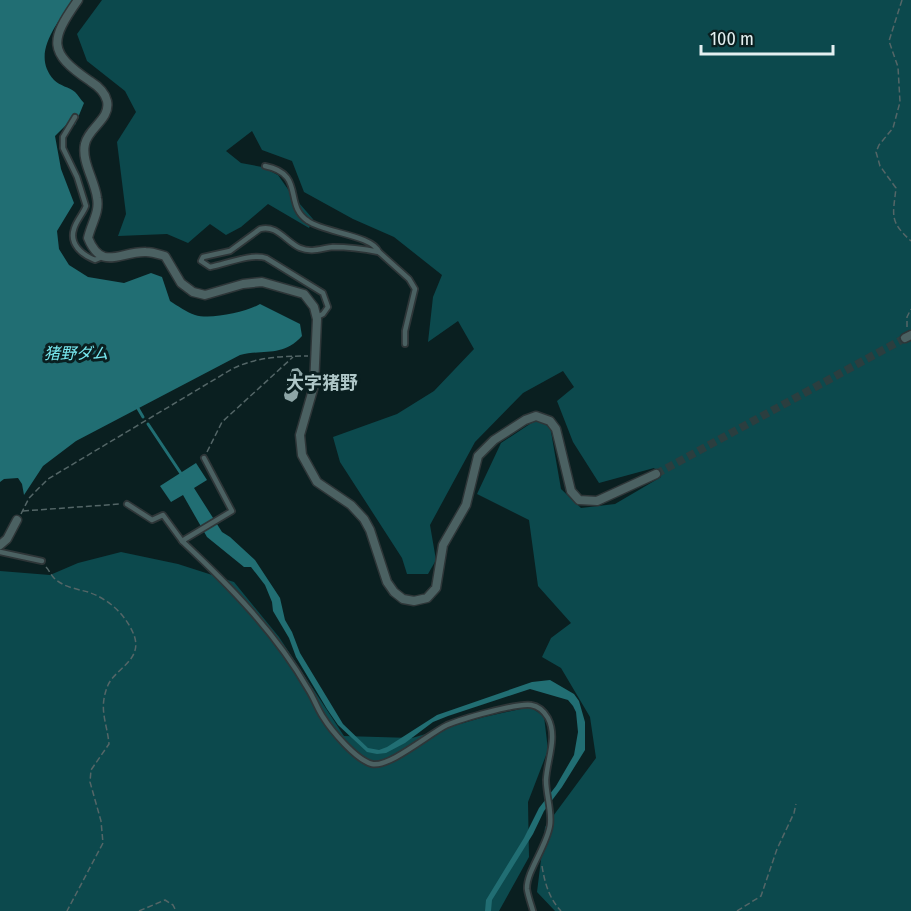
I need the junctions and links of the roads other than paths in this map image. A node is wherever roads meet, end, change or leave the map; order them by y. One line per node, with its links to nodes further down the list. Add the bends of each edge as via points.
1 (78, 0): 5 (street, via 63,22 57,51 69,67 99,86 108,104 106,114 85,142 84,151 98,212 88,238)
2 (75, 117): 5 (lane, via 63,138 63,148 86,206 73,230 73,239 85,256 94,260)
3 (265, 166): 4 (lane, via 288,178 297,208 306,221 368,241)
4 (379, 252): 6 (lane, via 330,247 308,250 266,227 230,251 203,257 201,261 210,267 258,255 266,258 323,293 328,307); 7 (lane, via 415,289)
5 (102, 256): 6 (street, via 115,258 144,252 165,256 181,284 205,295 262,282 304,294)
6 (317, 317): 9 (street, via 314,386 300,435 303,455 317,482 364,519 387,582 403,599 414,602 427,598 436,588 443,544 466,505 478,456 525,420 536,416 550,421 556,429 571,491 579,500 597,501)
7 (405, 344)
8 (204, 458): 12 (lane, via 232,511)
9 (656, 474)
10 (127, 504): 12 (lane, via 152,520 164,515)
11 (17, 520): 13 (street)
12 (182, 541): 16 (lane, via 241,599 302,679 323,718 342,741 372,764 400,755 449,724 530,704 540,708 552,733 546,779 550,824 527,888)
13 (0, 545)
14 (0, 552): 15 (lane)
15 (42, 561)
16 (533, 911)

